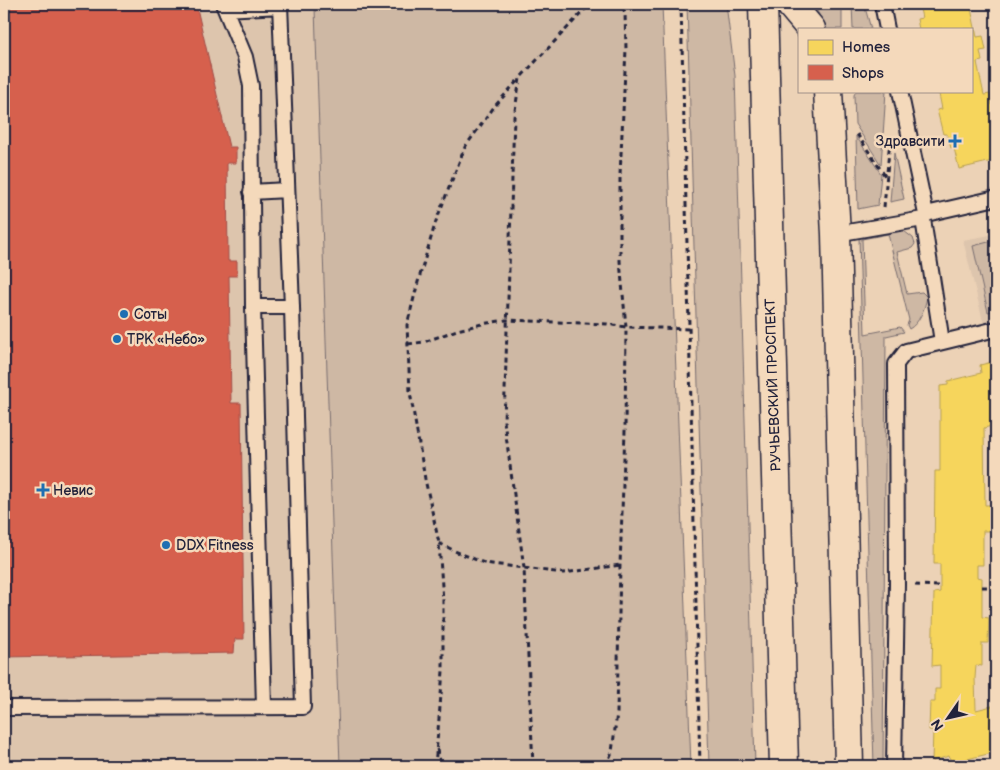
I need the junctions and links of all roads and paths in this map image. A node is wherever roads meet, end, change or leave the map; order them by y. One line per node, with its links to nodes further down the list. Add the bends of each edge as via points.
1 (590, 4): 11 (path)
2 (622, 4): 26 (path, via 626,49 620,261)
3 (681, 4): 27 (path)
4 (763, 4): 46 (street, РУЧЬЕВСКИЙ ПРОСПЕКТ)
5 (790, 4): 9 (street)
6 (882, 4): 10 (lane)
7 (280, 5): 8 (lane); 17 (lane)
8 (224, 6): 18 (lane, via 245,57 251,86)
9 (810, 28)
10 (887, 28)
11 (520, 78): 25 (path, via 514,117); 30 (path, via 494,106 466,147 436,221 418,282 407,325)
12 (828, 92): 22 (street)
13 (900, 92): 14 (lane)
14 (904, 108): 16 (path, via 892,125); 21 (lane)
15 (855, 131): 16 (path)
16 (886, 177): 20 (path)
17 (287, 190): 18 (lane); 24 (lane)
18 (251, 192): 23 (lane)
19 (996, 198): 21 (lane)
20 (884, 207)
21 (925, 217): 22 (lane); 29 (lane)
22 (836, 234): 47 (street)
23 (253, 307): 24 (lane); 38 (lane)
24 (292, 307): 38 (lane, via 303,708)
25 (506, 320): 26 (path); 30 (path); 33 (path, via 504,421)
26 (626, 327): 27 (path); 32 (path)
27 (689, 329): 45 (path)
28 (996, 329): 29 (lane)
29 (942, 342): 34 (lane, via 906,351 896,364)
30 (408, 344): 31 (path, via 410,392)
31 (439, 543): 33 (path, via 484,563); 40 (path, via 443,671)
32 (620, 565): 33 (path, via 563,573); 44 (path, via 617,713 612,752)
33 (524, 568): 43 (path)
34 (897, 584): 35 (path); 48 (lane)
35 (940, 586)
36 (996, 586): 37 (path)
37 (982, 587)
38 (264, 707): 39 (lane)
39 (4, 708)
40 (437, 746): 41 (path); 42 (path)
41 (435, 766)
42 (442, 766)
43 (533, 766)
44 (606, 766)
45 (700, 766)
46 (784, 766)
47 (850, 766)
48 (894, 766)

